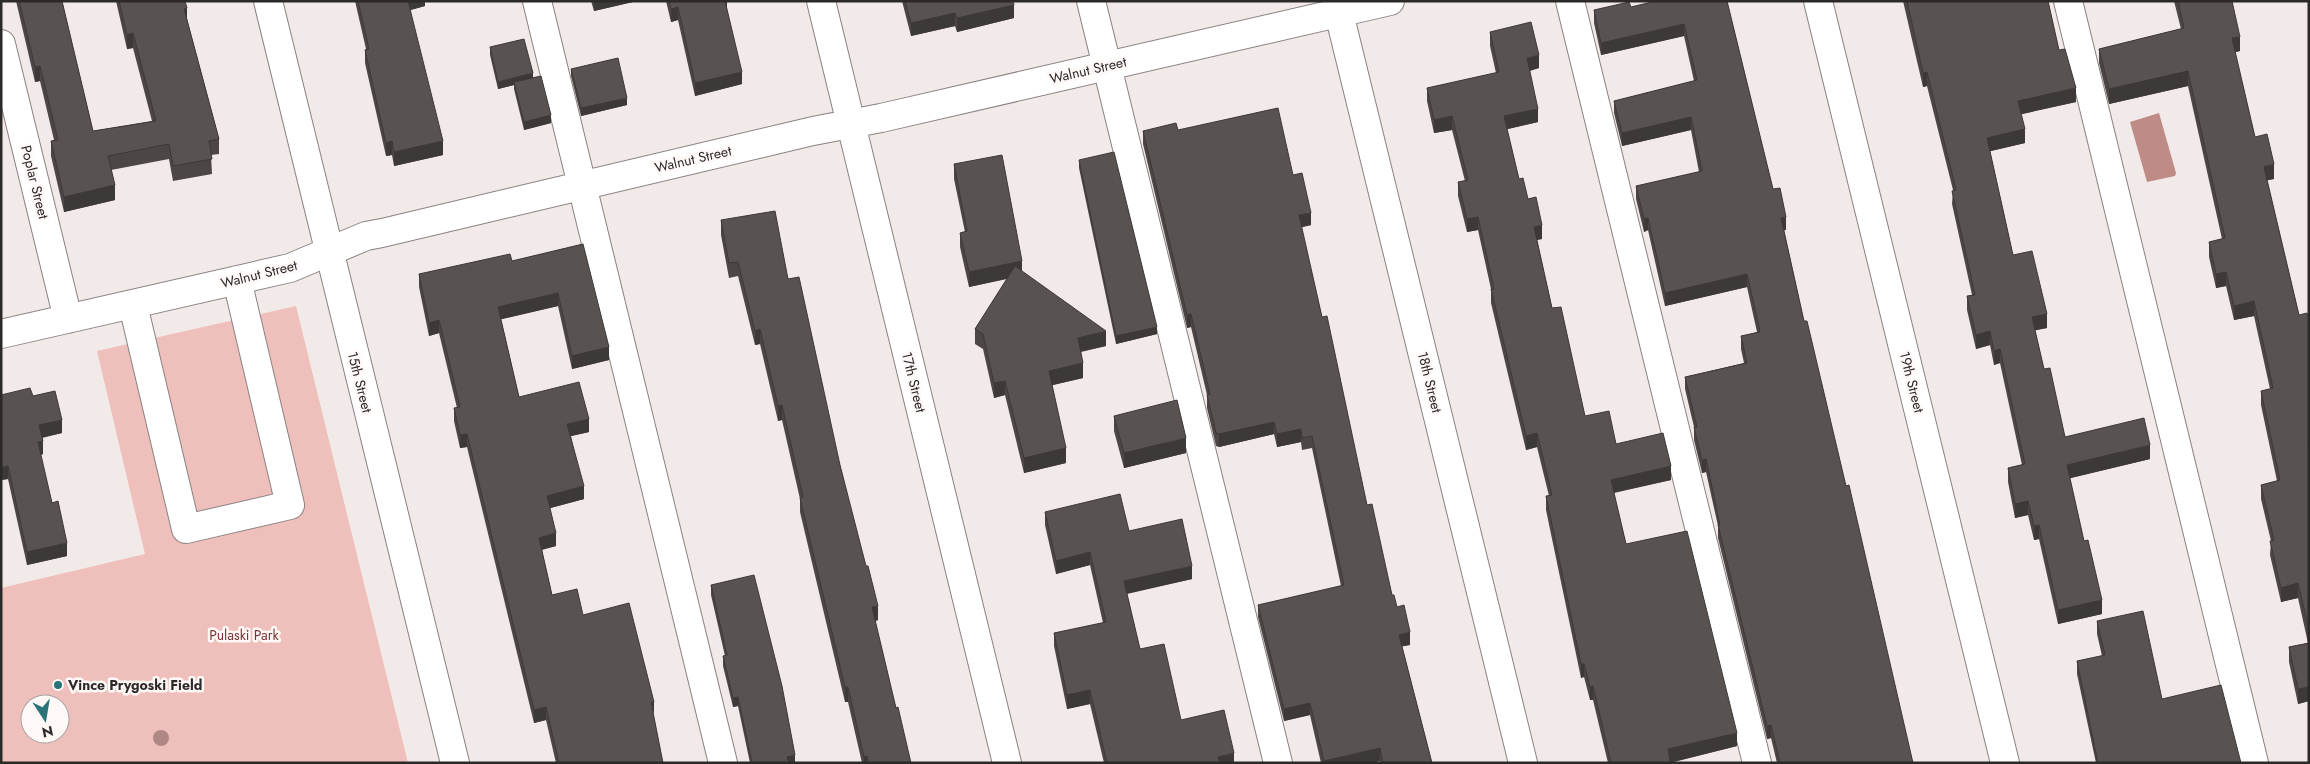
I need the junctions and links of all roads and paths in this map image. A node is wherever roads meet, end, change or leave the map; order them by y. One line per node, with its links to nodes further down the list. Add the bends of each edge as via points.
1 (268, 1): 15 (street, 15th Street)
2 (537, 1): 14 (street)
3 (821, 1): 13 (street, 17th Street)
4 (1091, 1): 11 (street)
5 (1390, 1): 9 (street, Walnut Street)
6 (1570, 1): 25 (street)
7 (1818, 1): 26 (street, 19th Street)
8 (2068, 1): 27 (street)
9 (1338, 7): 11 (street, Walnut Street); 24 (street, 18th Street)
10 (1, 44): 12 (street, Poplar Street)
11 (1107, 65): 13 (street, Walnut Street); 23 (street)
12 (5, 77): 18 (street, Poplar Street)
13 (851, 124): 14 (street, Walnut Street); 22 (street, 17th Street)
14 (581, 185): 15 (street, Walnut Street, via 366,236); 21 (street)
15 (328, 252): 16 (street, Walnut Street, via 290,268); 20 (street, 15th Street)
16 (237, 280): 17 (street, Walnut Street); 17 (street, via 290,505 186,529)
17 (133, 305): 18 (street, Walnut Street)
18 (68, 319): 19 (street, Walnut Street)
19 (1, 334)
20 (455, 763)
21 (723, 763)
22 (1007, 763)
23 (1278, 763)
24 (1523, 763)
25 (1757, 763)
26 (2005, 763)
27 (2254, 763)

